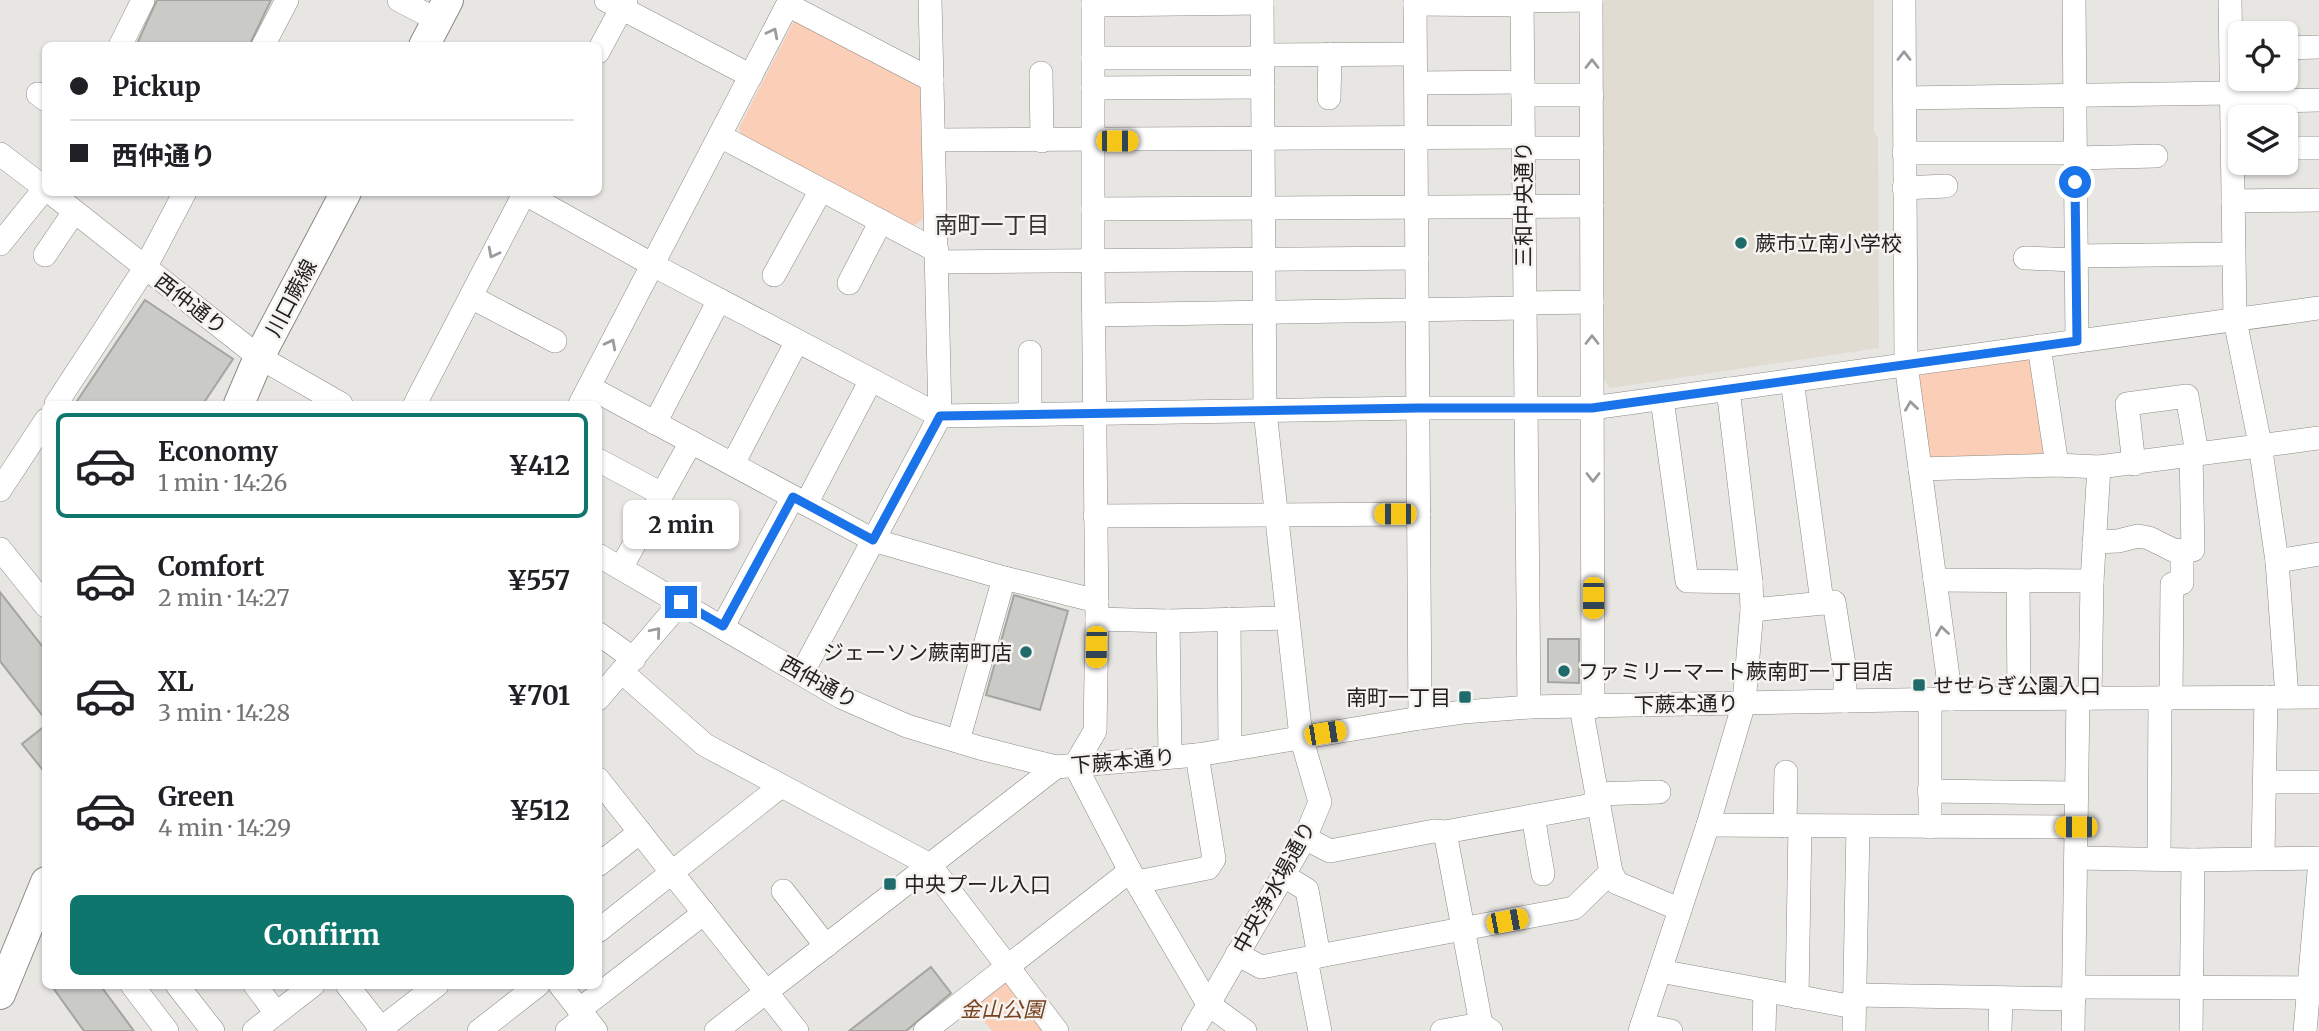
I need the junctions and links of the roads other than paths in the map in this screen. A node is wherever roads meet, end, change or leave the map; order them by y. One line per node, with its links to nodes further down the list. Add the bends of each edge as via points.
1 (144, 0): 17 (street)
2 (288, 0): 18 (street)
3 (399, 0): 16 (street)
4 (930, 0): 28 (street)
5 (1591, 0): 12 (street); 34 (street, one-way to 5)
6 (1904, 0): 38 (street, one-way to 6)
7 (2074, 0): 35 (street)
8 (2230, 0): 15 (street)
9 (1262, 1): 14 (street); 24 (street, 中央浄水場通り)
10 (789, 2): 27 (street, one-way to 10); 28 (street)
11 (1415, 2): 12 (street); 23 (street)
12 (1522, 2): 32 (street, 三和中央通り)
13 (618, 3): 19 (street); 27 (street)
14 (1093, 3): 25 (street)
15 (2232, 21)
16 (436, 22)
17 (122, 42)
18 (265, 42)
19 (602, 42)
20 (2319, 47): 21 (street)
21 (2298, 48)
22 (1329, 54): 23 (street); 24 (street); 37 (street)
23 (1415, 54): 29 (street)
24 (1262, 56): 25 (street); 30 (street, 中央浄水場通り)
25 (1093, 58): 31 (street)
26 (1041, 73): 45 (street)
27 (751, 76): 41 (street)
28 (932, 80): 44 (street)
29 (1416, 83): 32 (street); 42 (street)
30 (1263, 87): 31 (street); 43 (street, 中央浄水場通り)
31 (1093, 88): 46 (street)
32 (1523, 88): 34 (street); 47 (street, 三和中央通り)
33 (2232, 91): 36 (street)
34 (1592, 95): 48 (street)
35 (2075, 97): 36 (street); 38 (street); 53 (street)
36 (2231, 97): 39 (street); 40 (street)
37 (1329, 98)
38 (1905, 98): 51 (street)
39 (2319, 100)
40 (2232, 105)
41 (720, 136): 59 (street); 84 (street)
42 (1416, 139): 43 (street); 47 (street); 68 (street)
43 (1263, 140): 46 (street); 71 (street, 中央浄水場通り)
44 (934, 141): 45 (street); 78 (street)
45 (1042, 141): 46 (street)
46 (1093, 141): 72 (street)
47 (1523, 143): 48 (street); 69 (street, 三和中央通り)
48 (1592, 148): 70 (street)
49 (2298, 148): 50 (street)
50 (2319, 148)
51 (1904, 153): 53 (street); 58 (street)
52 (0, 154): 56 (street)
53 (2075, 156): 54 (street); 81 (street)
54 (2156, 156)
55 (2234, 175): 67 (street)
56 (42, 186)
57 (1946, 186): 58 (street)
58 (1904, 188): 103 (street)
59 (821, 190): 74 (street); 86 (street)
60 (42, 192): 75 (street)
61 (55, 196): 73 (street, 西仲通り)
62 (183, 196): 85 (street)
63 (344, 196): 102 (main road, 川口蕨線)
64 (522, 196): 88 (street, one-way to 88)
65 (529, 196): 84 (street)
66 (2319, 200): 67 (street)
67 (2232, 201): 76 (street)
68 (1417, 206): 69 (street); 71 (street); 79 (street)
69 (1524, 206): 70 (street); 91 (street, 三和中央通り)
70 (1592, 206): 90 (street)
71 (1264, 207): 72 (street); 83 (street, 中央浄水場通り)
72 (1093, 209): 82 (street)
73 (74, 212): 77 (street); 85 (street, 西仲通り)
74 (881, 221): 78 (street); 87 (street)
75 (0, 244)
76 (2232, 254): 81 (street); 96 (street)
77 (45, 256)
78 (937, 256): 82 (street); 120 (street)
79 (1417, 258): 83 (street); 93 (street)
80 (2025, 258): 81 (street)
81 (2076, 258): 99 (street)
82 (1093, 260): 83 (street); 95 (street)
83 (1264, 260): 94 (street, 中央浄水場通り)
84 (653, 265): 89 (street); 107 (street, one-way to 84)
85 (145, 268): 102 (street, 西仲通り); 109 (street)
86 (774, 275)
87 (849, 283)
88 (471, 297): 97 (street); 112 (street)
89 (719, 300): 98 (street); 121 (street)
90 (1592, 302): 91 (street); 115 (street, one-way to 90)
91 (1524, 306): 93 (street); 116 (street, 三和中央通り)
92 (2319, 308): 96 (street)
93 (1417, 309): 94 (street); 114 (street)
94 (1264, 311): 95 (street); 117 (street, 中央浄水場通り)
95 (1094, 315): 118 (street)
96 (2235, 320): 99 (street); 125 (street)
97 (555, 341)
98 (797, 341): 104 (street); 128 (street)
99 (2077, 341): 100 (street)
100 (2039, 346): 103 (street); 130 (street)
101 (1030, 352): 119 (street)
102 (259, 357): 110 (main road, 川口蕨線); 111 (street, 西仲通り)
103 (1906, 364): 105 (street); 132 (street, one-way to 103)
104 (871, 380): 120 (street); 135 (street)
105 (1792, 380): 106 (street); 154 (street)
106 (1728, 389): 108 (street); 151 (street)
107 (584, 396)
108 (1662, 398): 115 (street); 151 (street, via 1687,581)
109 (58, 401)
110 (240, 401)
111 (336, 401)
112 (417, 401)
113 (602, 403): 121 (street)
114 (1418, 408): 116 (street); 117 (street); 137 (street)
115 (1592, 408): 116 (street); 174 (street, one-way to 174)
116 (1525, 409): 173 (street, 三和中央通り)
117 (1265, 411): 118 (street); 136 (street, 中央浄水場通り)
118 (1095, 413): 119 (street); 138 (street)
119 (1030, 414): 120 (street)
120 (940, 416): 139 (street)
121 (655, 423): 124 (street)
122 (42, 431): 133 (street)
123 (2319, 438): 125 (street)
124 (691, 442): 128 (street); 134 (street)
125 (2260, 444): 126 (street); 145 (street)
126 (2194, 454): 129 (street); 129 (street, via 2187,396 2127,404); 142 (street, via 2193,550)
127 (602, 462): 134 (street)
128 (733, 464): 135 (street)
129 (2134, 464): 131 (street)
130 (2057, 466): 131 (street); 132 (street)
131 (2099, 467): 140 (street)
132 (1920, 469): 148 (street)
133 (0, 490)
134 (662, 494): 146 (street)
135 (800, 500): 139 (street); 160 (street)
136 (1276, 514): 137 (street); 138 (street); 157 (street, 中央浄水場通り)
137 (1419, 514): 175 (street)
138 (1095, 516): 155 (street)
139 (873, 540): 147 (street); 163 (street)
140 (2094, 542): 142 (street, via 2138,536); 150 (street)
141 (0, 549): 152 (street)
142 (2182, 551): 169 (street, via 2182,583 2172,584)
143 (2319, 554): 145 (street)
144 (602, 557): 146 (street, 西仲通り)
145 (2277, 561): 165 (street)
146 (621, 568): 153 (street, 西仲通り)
147 (1004, 578): 155 (street); 177 (street)
148 (1935, 580): 149 (street); 170 (street, one-way to 148)
149 (2018, 581): 150 (street); 167 (street)
150 (2092, 581): 168 (street)
151 (1751, 582): 156 (street)
152 (42, 601)
153 (681, 602): 160 (street, 西仲通り); 162 (street, one-way to 153)
154 (1822, 602): 156 (street); 171 (street, via 1834,602 1845,671)
155 (1097, 610): 159 (street); 181 (street, via 1095,731)
156 (1752, 610): 172 (street)
157 (1287, 618): 158 (street); 176 (street, 中央浄水場通り)
158 (1229, 620): 159 (street); 178 (street)
159 (1168, 621): 180 (street)
160 (723, 626): 163 (street, 西仲通り)
161 (602, 637): 162 (street)
162 (628, 666): 164 (street); 186 (street, via 705,745)
163 (802, 673): 177 (street, 西仲通り, via 841,697)
164 (602, 695)
165 (2277, 697): 166 (street, 下蕨本通り); 169 (street, 下蕨本通り); 183 (street)
166 (2319, 697)
167 (2019, 698): 168 (street, 下蕨本通り); 170 (street, 下蕨本通り)
168 (2084, 698): 169 (street, 下蕨本通り); 189 (street)
169 (2166, 698): 203 (street)
170 (1940, 699): 171 (street, 下蕨本通り); 187 (street)
171 (1844, 701): 172 (street, 下蕨本通り)
172 (1744, 703): 174 (street, 下蕨本通り); 192 (street)
173 (1529, 707): 174 (street, 下蕨本通り); 175 (street, 下蕨本通り)
174 (1587, 707): 190 (street)
175 (1420, 718): 176 (street, 下蕨本通り)
176 (1301, 737): 178 (street, 下蕨本通り); 199 (street, 中央浄水場通り, via 1320,802)
177 (957, 741): 181 (street, 西仲通り)
178 (1230, 749): 179 (street, 下蕨本通り)
179 (1197, 755): 180 (street, 下蕨本通り); 212 (street, via 1214,859 1208,868)
180 (1170, 757): 181 (street, 下蕨本通り)
181 (1065, 766): 206 (street); 212 (street)
182 (1786, 772): 193 (street)
183 (2266, 782): 184 (street); 200 (street)
184 (2319, 782)
185 (602, 784): 197 (street)
186 (781, 786): 206 (street); 209 (street)
187 (1930, 791): 189 (street); 195 (street)
188 (1658, 792): 190 (street)
189 (2076, 793): 196 (street)
190 (1597, 799): 191 (street); 207 (street)
191 (1533, 816): 198 (street); 210 (street)
192 (1708, 825): 193 (street); 215 (street)
193 (1792, 826): 194 (street); 238 (street)
194 (1858, 827): 195 (street); 240 (street)
195 (1930, 827): 196 (street)
196 (2076, 827): 201 (street)
197 (640, 832): 205 (street); 209 (street)
198 (1446, 832): 199 (street, via 1330,851); 218 (street)
199 (1305, 838): 211 (street, 中央浄水場通り)
200 (2263, 857): 202 (street); 204 (street)
201 (2076, 858): 203 (street); 236 (street)
202 (2319, 858)
203 (2159, 859): 204 (street)
204 (2193, 860): 224 (street)
205 (602, 862)
206 (930, 865): 219 (street); 222 (street)
207 (1611, 872): 215 (street, via 1617,883); 218 (street, via 1574,908)
208 (2319, 872): 225 (street)
209 (672, 873): 216 (street); 217 (street)
210 (1543, 874)
211 (1283, 875): 220 (street, 中央浄水場通り); 221 (street, via 1307,890)
212 (1133, 876): 222 (street); 241 (street)
213 (783, 891): 219 (street)
214 (42, 892): 237 (main road)
215 (1679, 909): 223 (street)
216 (704, 913): 235 (street); 243 (street)
217 (602, 928)
218 (1463, 930): 221 (street); 244 (street)
219 (826, 946): 235 (street)
220 (1237, 954): 221 (street, via 1261,967); 241 (street, 中央浄水場通り)
221 (1313, 958): 258 (street)
222 (1007, 967): 254 (street); 255 (street)
223 (1660, 971): 234 (street); 245 (street)
224 (2190, 988): 225 (street); 236 (street); 264 (street)
225 (2314, 988): 265 (street)
226 (135, 989): 248 (street)
227 (180, 989): 249 (street)
228 (258, 989): 242 (street)
229 (308, 989): 242 (street)
230 (350, 989): 247 (street)
231 (432, 989): 247 (street)
232 (533, 989): 251 (street)
233 (562, 989): 243 (street)
234 (1765, 990): 238 (street); 261 (street)
235 (767, 992): 252 (street); 253 (street)
236 (2074, 993): 239 (street); 263 (street)
237 (0, 994)
238 (1797, 997): 240 (street)
239 (2001, 998): 240 (street); 246 (street)
240 (1855, 1001): 262 (street)
241 (1208, 1004): 256 (street, 中央浄水場通り); 257 (street)
242 (276, 1013): 250 (street)
243 (582, 1022)
244 (1486, 1028): 259 (street)
245 (1641, 1028): 260 (street)
246 (2000, 1029)
247 (381, 1030)
248 (167, 1031)
249 (214, 1031)
250 (254, 1031)
251 (479, 1031)
252 (716, 1031)
253 (797, 1031)
254 (926, 1031)
255 (1057, 1031)
256 (1193, 1031)
257 (1245, 1031)
258 (1320, 1031)
259 (1442, 1031)
260 (1671, 1031)
261 (1765, 1031)
262 (1854, 1031)
263 (2073, 1031)
264 (2191, 1031)
265 (2305, 1031)

